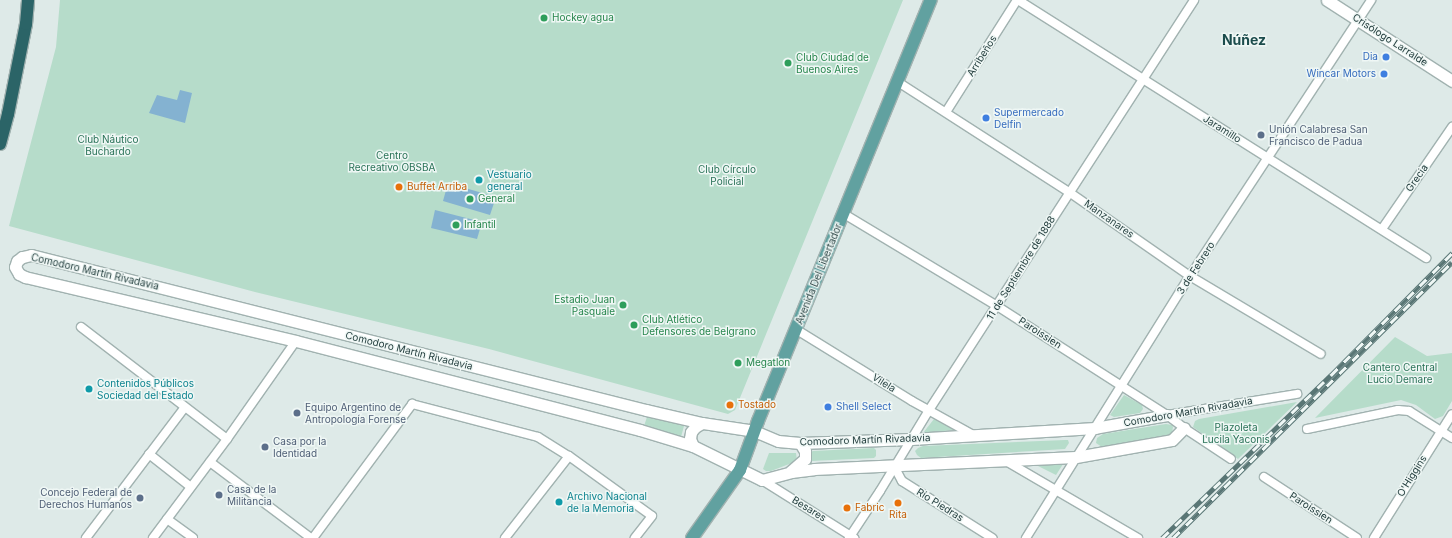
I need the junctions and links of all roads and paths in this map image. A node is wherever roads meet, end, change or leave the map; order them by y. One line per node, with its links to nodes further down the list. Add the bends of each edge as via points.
1 (28, 0): 13 (highway)
2 (931, 0): 10 (main road, Avenida Del Libertador)
3 (1017, 0): 8 (street, Jaramillo); 11 (street, Arribeños)
4 (1194, 0): 8 (street, 11 de Septiembre de 1888)
5 (1327, 0): 7 (street, Crisólogo Larralde)
6 (1371, 0): 7 (street, 3 de Febrero)
7 (1358, 20): 9 (street, Crisólogo Larralde); 14 (street, 3 de Febrero)
8 (1143, 79): 14 (street, Jaramillo); 15 (street, 11 de Septiembre de 1888)
9 (1452, 81)
10 (898, 82): 11 (street, Manzanares); 16 (main road, Avenida Del Libertador)
11 (946, 112): 15 (street, Manzanares)
12 (1452, 127): 17 (street, Grecia)
13 (0, 144)
14 (1268, 158): 17 (street, Jaramillo); 19 (street, 3 de Febrero)
15 (1069, 192): 19 (street, Manzanares); 20 (street, 11 de Septiembre de 1888)
16 (844, 214): 20 (street, Paroissien); 23 (main road, Avenida Del Libertador)
17 (1382, 229): 18 (street, Jaramillo)
18 (1426, 258)
19 (1190, 276): 26 (street, Manzanares); 27 (street, 3 de Febrero)
20 (997, 306): 27 (street, Paroissien); 30 (street, 11 de Septiembre de 1888)
21 (273, 316): 24 (street); 24 (street, Comodoro Martín Rivadavia, via 31,255 17,260 19,274 25,277); 33 (street, Comodoro Martín Rivadavia)
22 (81, 328): 29 (street)
23 (797, 330): 30 (street, Vilela); 37 (main road, Avenida Del Libertador)
24 (269, 335): 25 (street, Comodoro Martín Rivadavia)
25 (296, 341): 41 (street); 44 (street, Comodoro Martín Rivadavia)
26 (1321, 354)
27 (1122, 386): 32 (street, Paroissien); 34 (street, 3 de Febrero)
28 (1298, 394): 32 (street, Comodoro Martín Rivadavia)
29 (185, 407): 41 (street); 45 (street)
30 (929, 410): 39 (street, Vilela); 42 (street, 11 de Septiembre de 1888)
31 (1452, 414): 38 (street, O'Higgins)
32 (1167, 415): 34 (street, Comodoro Martín Rivadavia); 35 (street, Paroissien)
33 (702, 423): 37 (street, Comodoro Martín Rivadavia); 44 (street, via 691,432)
34 (1095, 428): 39 (street, Comodoro Martín Rivadavia); 47 (street, 3 de Febrero)
35 (1184, 428): 47 (street, Comodoro Martín Rivadavia, via 1172,440); 48 (street, Paroissien)
36 (1307, 429): 38 (street, via 1398,410 1409,411)
37 (755, 431): 43 (street, Comodoro Martín Rivadavia, via 778,441); 52 (main road, Avenida Del Libertador)
38 (1441, 431): 40 (street); 71 (street, O'Higgins)
39 (973, 435): 42 (street, Comodoro Martín Rivadavia)
40 (1452, 438)
41 (227, 439): 50 (street)
42 (911, 440): 43 (street, Comodoro Martín Rivadavia); 51 (street, 11 de Septiembre de 1888)
43 (800, 444): 53 (street, via 805,451 805,459)
44 (693, 446): 52 (street, Comodoro Martín Rivadavia)
45 (149, 454): 56 (street); 60 (street)
46 (569, 456): 63 (street, via 538,437 412,404); 64 (street); 65 (street, via 652,516)
47 (1076, 457): 49 (street, Comodoro Martín Rivadavia); 57 (street, 3 de Febrero)
48 (1230, 459)
49 (1006, 461): 51 (street, Comodoro Martín Rivadavia); 57 (street)
50 (210, 462): 56 (street); 63 (street)
51 (894, 466): 53 (street, Comodoro Martín Rivadavia, via 821,468); 59 (street, 11 de Septiembre de 1888); 67 (street, Río Piedras, via 902,481)
52 (740, 470): 55 (street, Comodoro Martín Rivadavia); 66 (main road, Avenida Del Libertador)
53 (791, 472): 55 (street, Comodoro Martín Rivadavia)
54 (1264, 478): 70 (street, Paroissien)
55 (762, 480): 59 (street, Besares)
56 (191, 487): 58 (street)
57 (1056, 490): 68 (street, 3 de Febrero); 69 (street)
58 (167, 520): 61 (street); 62 (street)
59 (852, 537)
60 (86, 538)
61 (153, 538)
62 (193, 538)
63 (312, 538)
64 (504, 538)
65 (635, 538)
66 (692, 538)
67 (992, 538)
68 (1026, 538)
69 (1138, 538)
70 (1358, 538)
71 (1374, 538)

